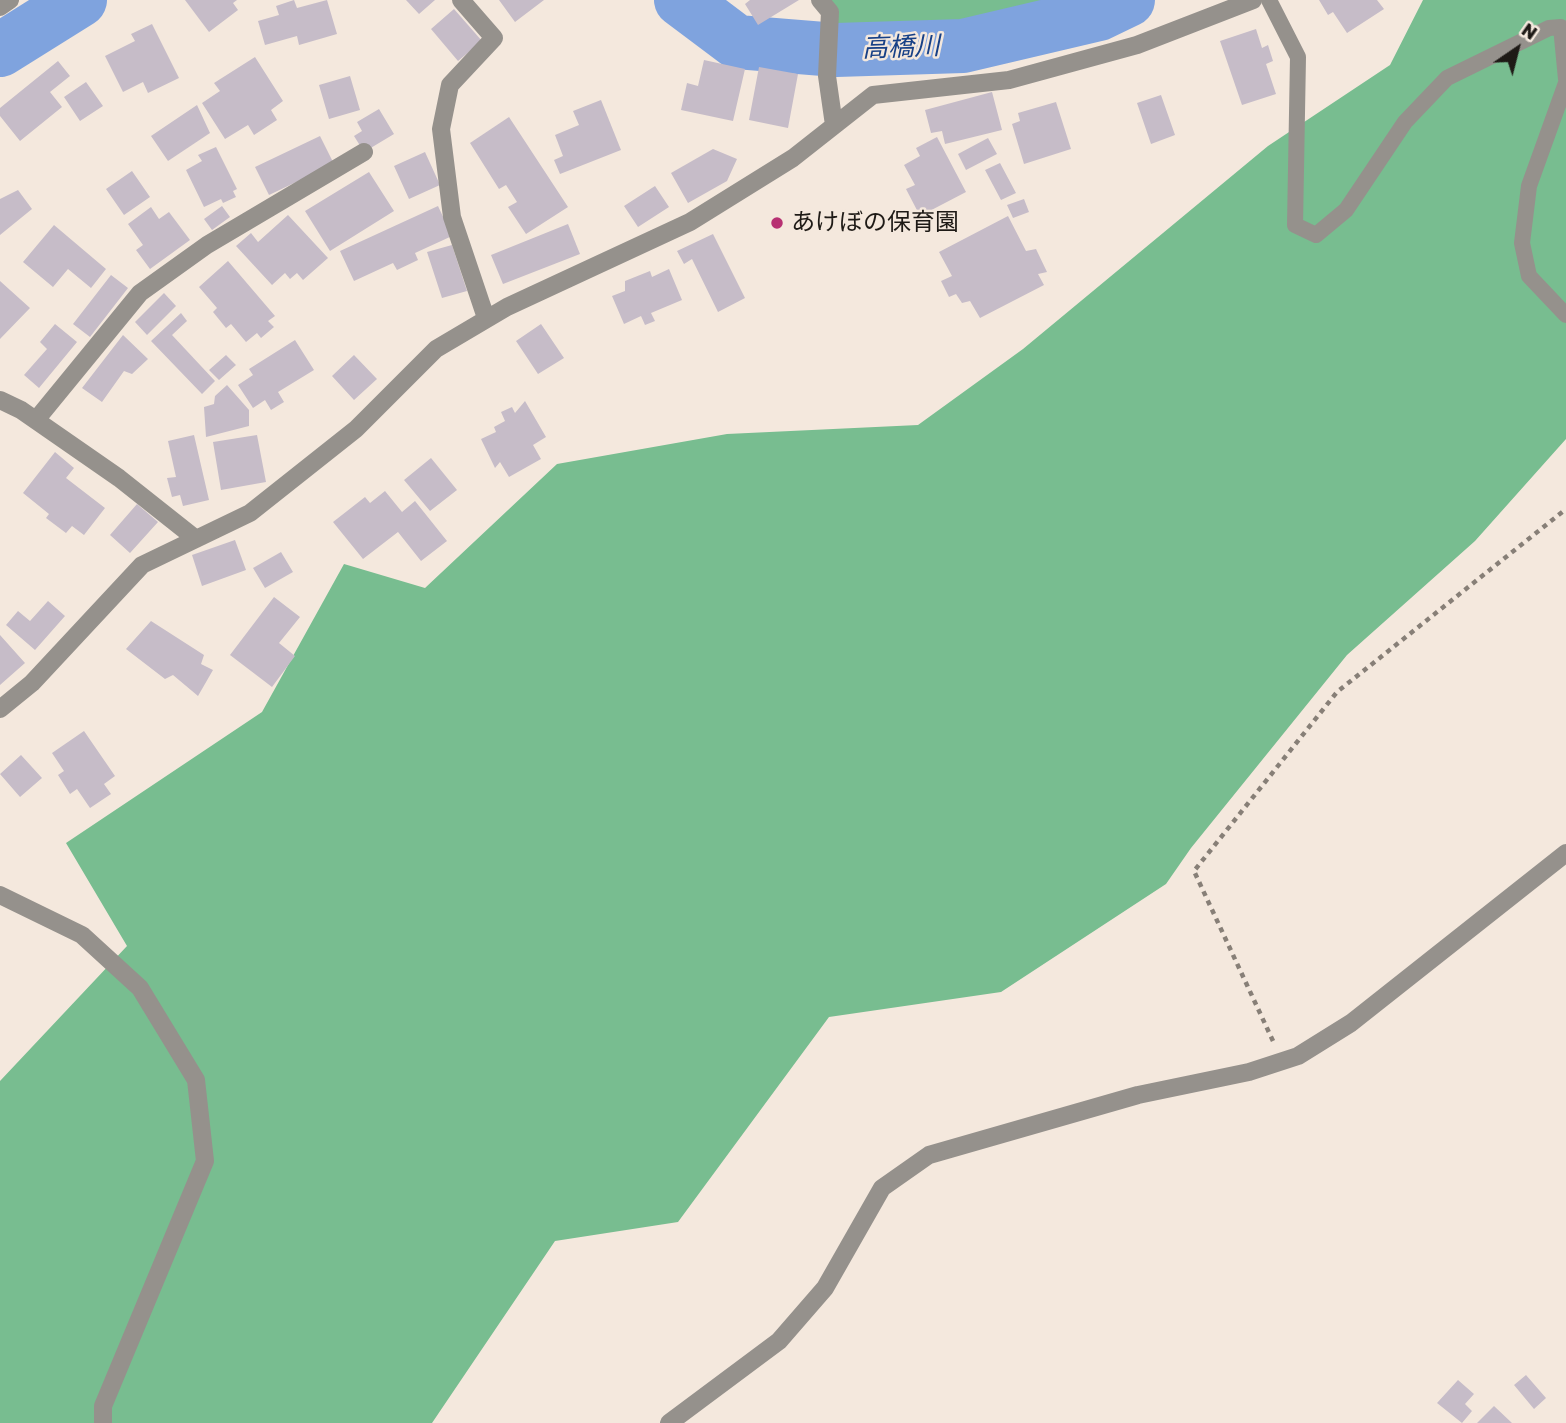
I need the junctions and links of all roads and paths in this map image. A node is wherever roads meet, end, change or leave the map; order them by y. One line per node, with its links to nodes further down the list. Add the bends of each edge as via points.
1 (10, 0): 6 (street)
2 (461, 0): 11 (street, via 494,38 450,85 440,129 452,217)
3 (820, 0): 8 (street, via 830,12 827,76)
4 (1253, 0): 8 (street, via 1137,45 1009,79 873,95)
5 (1269, 0): 7 (lane, via 1298,57 1294,225 1315,235 1346,211 1405,122 1447,78 1549,28 1561,27)
6 (0, 7)
7 (1566, 81): 10 (lane, via 1529,186 1522,243 1529,276)
8 (834, 125): 11 (street, via 793,158 690,222)
9 (364, 152): 13 (street, via 207,245 141,293)
10 (1566, 315)
11 (486, 318): 15 (street, via 436,349 356,429 250,513)
12 (0, 400): 13 (street)
13 (36, 420): 15 (street)
14 (1566, 509): 19 (path, via 1337,692 1194,871)
15 (196, 539): 16 (street, via 142,565 32,683)
16 (0, 709)
17 (1566, 853): 19 (street, via 1351,1023)
18 (0, 895): 20 (street, via 82,935 140,988 196,1080 205,1161 103,1406)
19 (1282, 1062): 21 (street, via 1138,1095 929,1155 882,1188 825,1288 779,1341)
20 (103, 1423)
21 (669, 1423)

